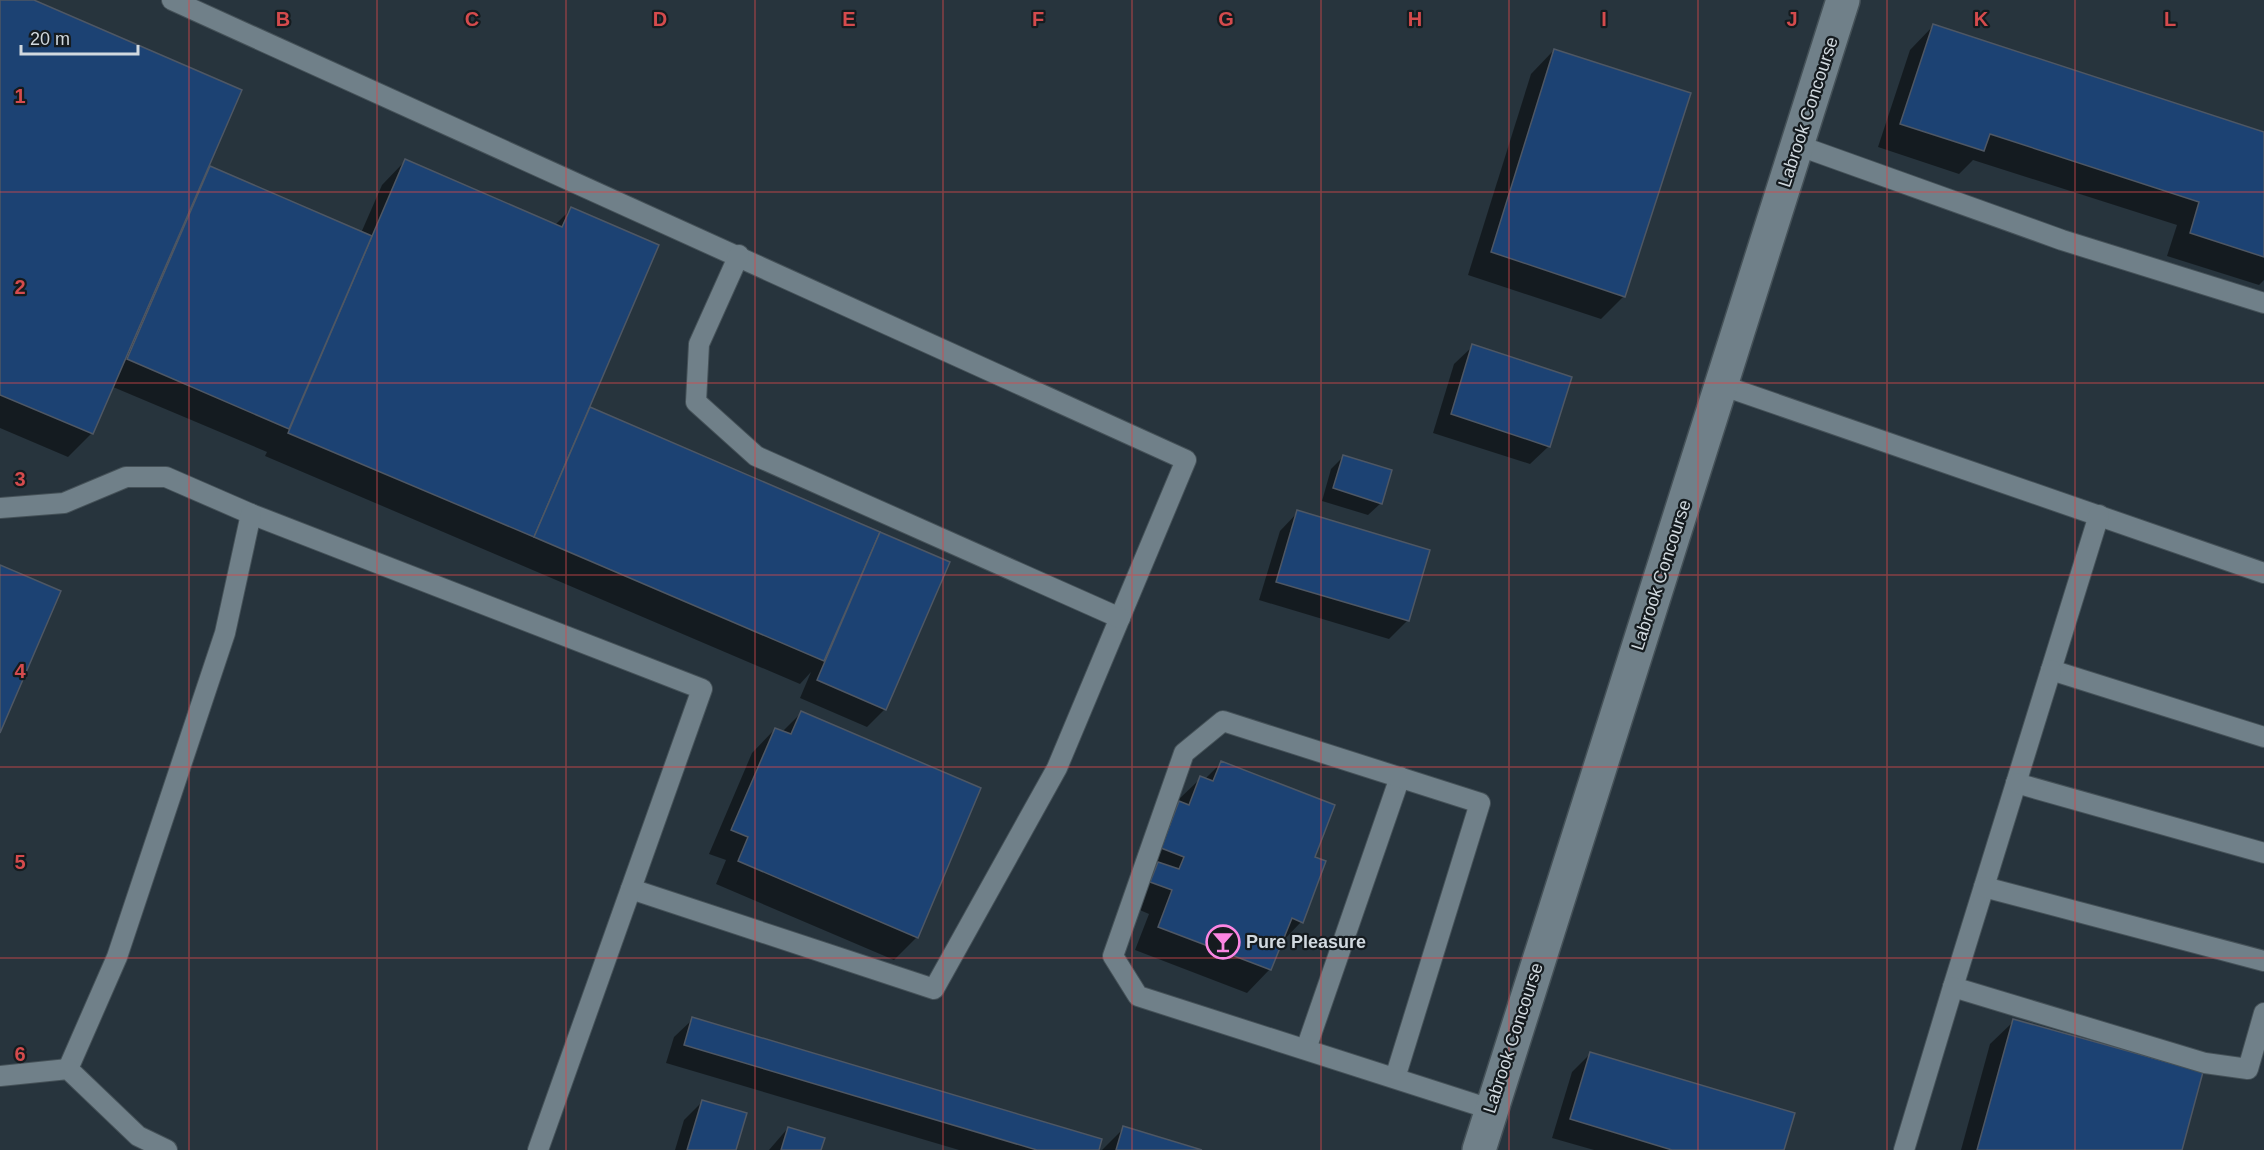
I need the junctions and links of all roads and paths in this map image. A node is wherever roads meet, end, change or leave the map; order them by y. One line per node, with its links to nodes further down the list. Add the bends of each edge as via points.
1 (172, 0): 4 (lane)
2 (1843, 0): 3 (street, Labrook Concourse)
3 (1797, 145): 5 (lane, via 2062,240); 6 (street, Labrook Concourse)
4 (739, 255): 11 (lane, via 699,344 696,402 756,456); 11 (lane, via 1186,460)
5 (2264, 303)
6 (1721, 385): 9 (lane); 26 (street, Labrook Concourse)
7 (0, 508): 8 (lane, via 64,503 126,477 166,477)
8 (251, 514): 18 (lane, via 702,690); 23 (lane, via 221,644 117,957)
9 (2099, 515): 10 (lane); 12 (lane)
10 (2264, 573)
11 (1120, 618): 18 (lane, via 1057,768 934,989)
12 (2050, 670): 13 (lane); 15 (lane)
13 (2264, 737)
14 (1400, 777): 22 (lane); 22 (lane, via 1223,721 1184,753 1113,956 1138,996); 25 (lane, via 1480,803)
15 (2016, 783): 16 (lane); 17 (lane)
16 (2264, 853)
17 (1984, 887): 19 (lane); 20 (lane)
18 (631, 889): 28 (lane)
19 (2264, 961)
20 (1953, 987): 21 (lane, via 2205,1063 2248,1069); 30 (lane)
21 (2264, 1013)
22 (1306, 1049): 25 (lane)
23 (68, 1069): 24 (lane); 27 (lane, via 138,1136)
24 (0, 1076)
25 (1395, 1078): 26 (lane)
26 (1490, 1108): 29 (street, Labrook Concourse)
27 (167, 1150)
28 (538, 1150)
29 (1479, 1150)
30 (1904, 1150)

